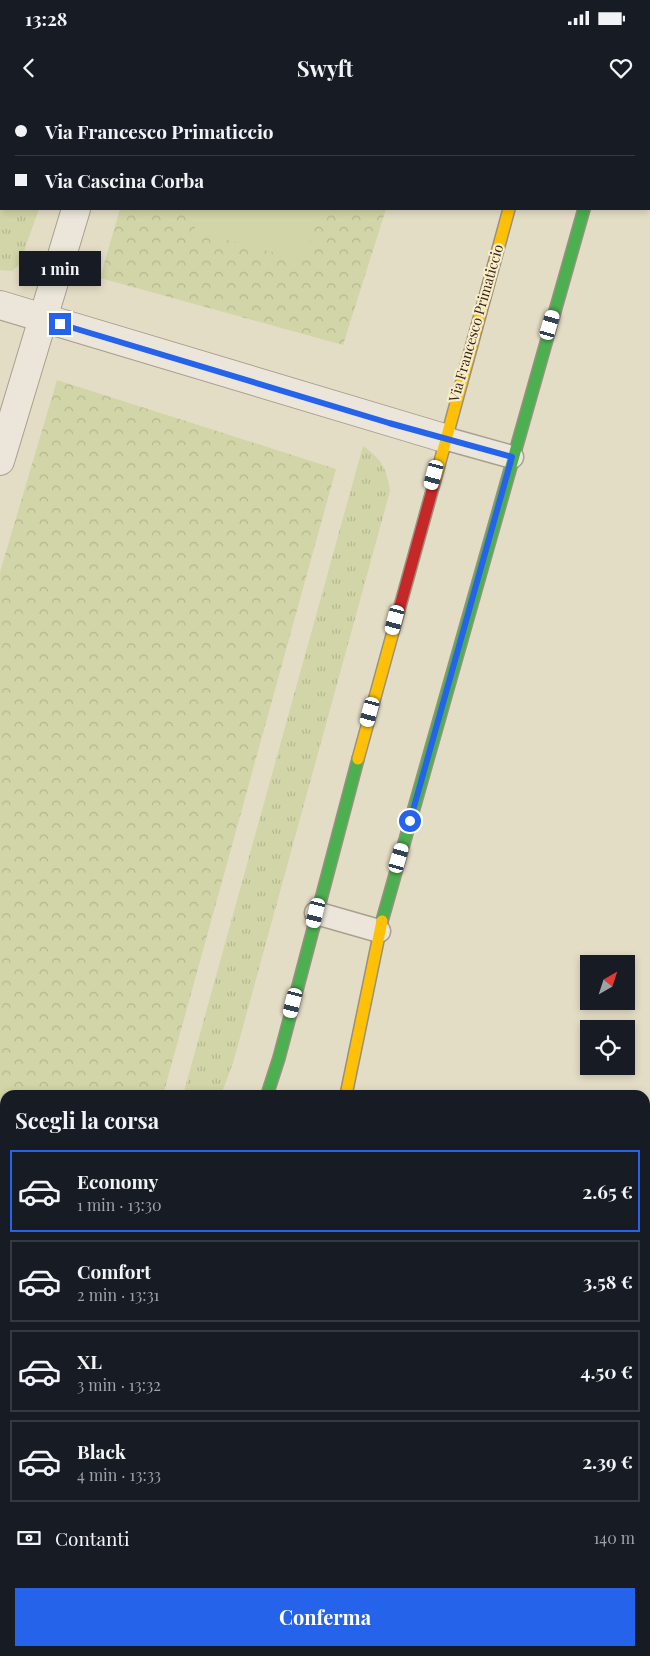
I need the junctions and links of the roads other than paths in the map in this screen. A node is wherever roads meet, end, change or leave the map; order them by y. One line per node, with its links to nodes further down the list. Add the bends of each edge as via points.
1 (76, 210): 5 (street)
2 (508, 210): 6 (street, Via Francesco Primaticcio)
3 (584, 210): 7 (street)
4 (0, 305): 5 (street)
5 (44, 319): 6 (street); 8 (street)
6 (444, 438): 7 (lane); 9 (street, Via Francesco Primaticcio)
7 (512, 457): 10 (street)
8 (0, 462)
9 (316, 913): 10 (lane); 11 (street, Via Francesco Primaticcio, via 280,1058)
10 (379, 931): 12 (street)
11 (269, 1090)
12 (347, 1090)

